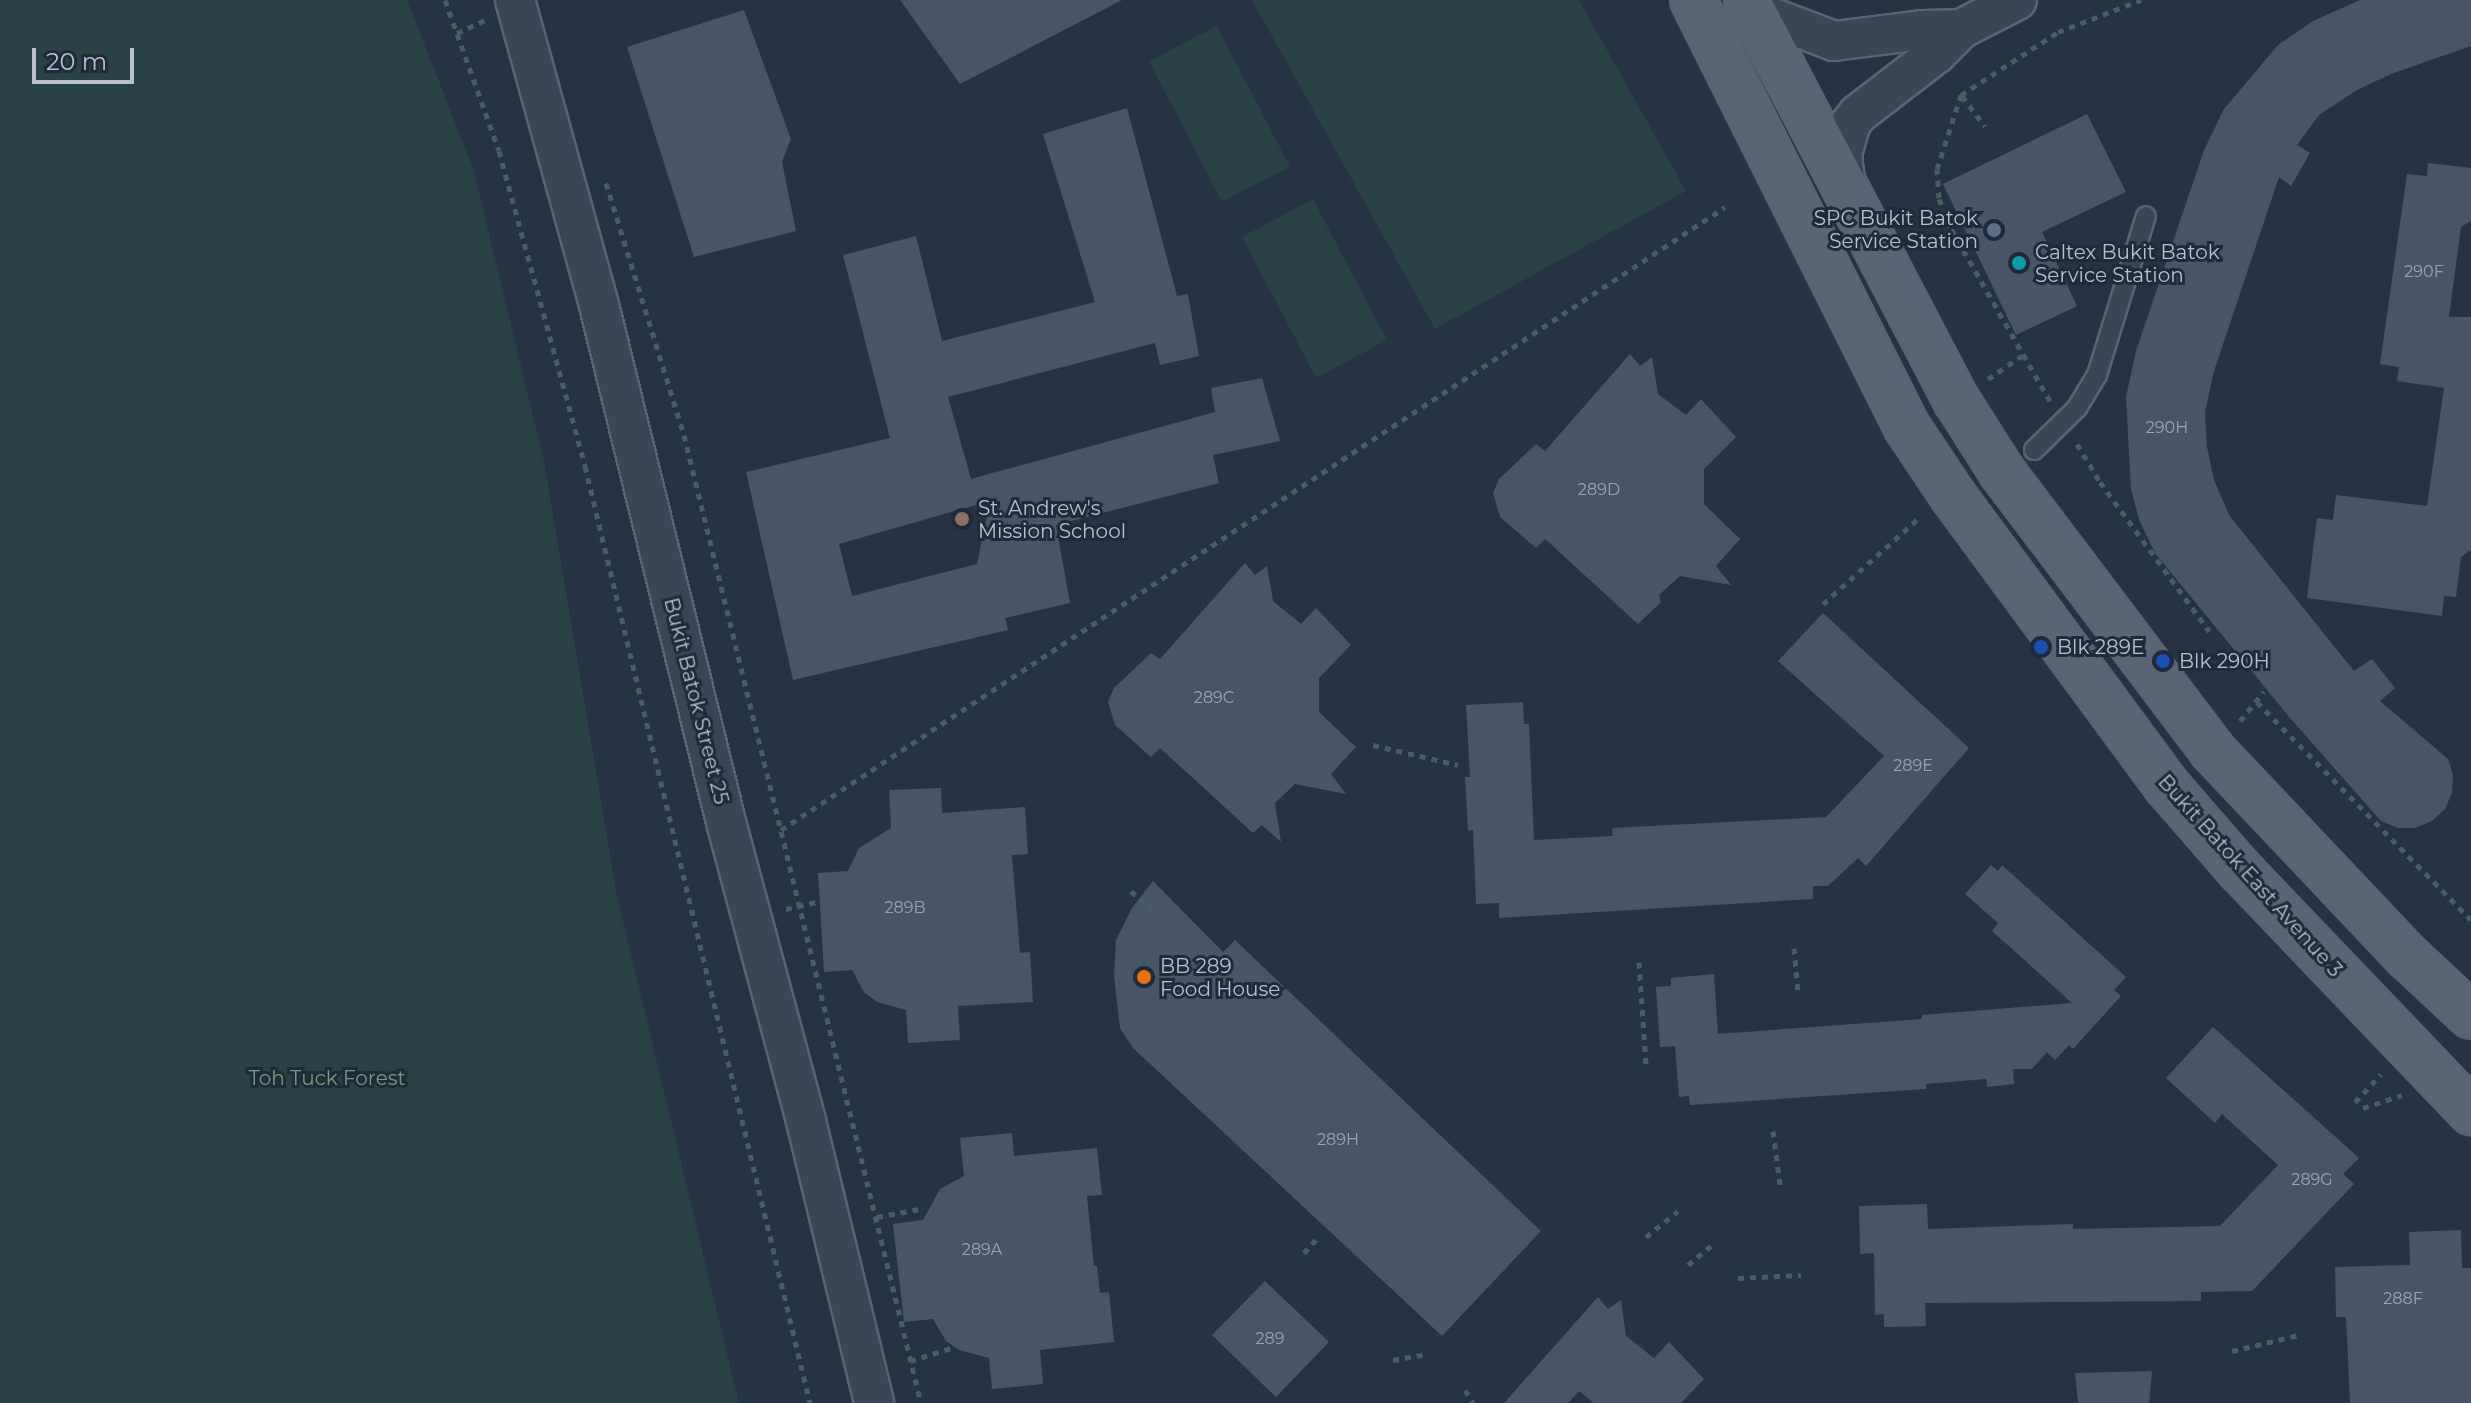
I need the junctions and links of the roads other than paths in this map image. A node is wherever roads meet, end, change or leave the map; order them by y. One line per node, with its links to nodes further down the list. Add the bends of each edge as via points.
1 (515, 0): 11 (street, Bukit Batok Street 25, via 599,305)
2 (1693, 0): 10 (main road, Bukit Batok East Avenue 3, via 1907,427 1962,508 2166,785)
3 (2017, 0): 5 (street)
4 (1749, 5): 5 (street, via 1834,41); 6 (main road)
5 (1961, 29): 6 (street, via 1851,123 1842,154)
6 (1846, 188): 9 (main road, via 1957,401 2021,498 2212,750)
7 (2146, 216): 8 (lane, via 2097,375 2077,408)
8 (2034, 450)
9 (2471, 1016)
10 (2471, 1112)
11 (874, 1403)

